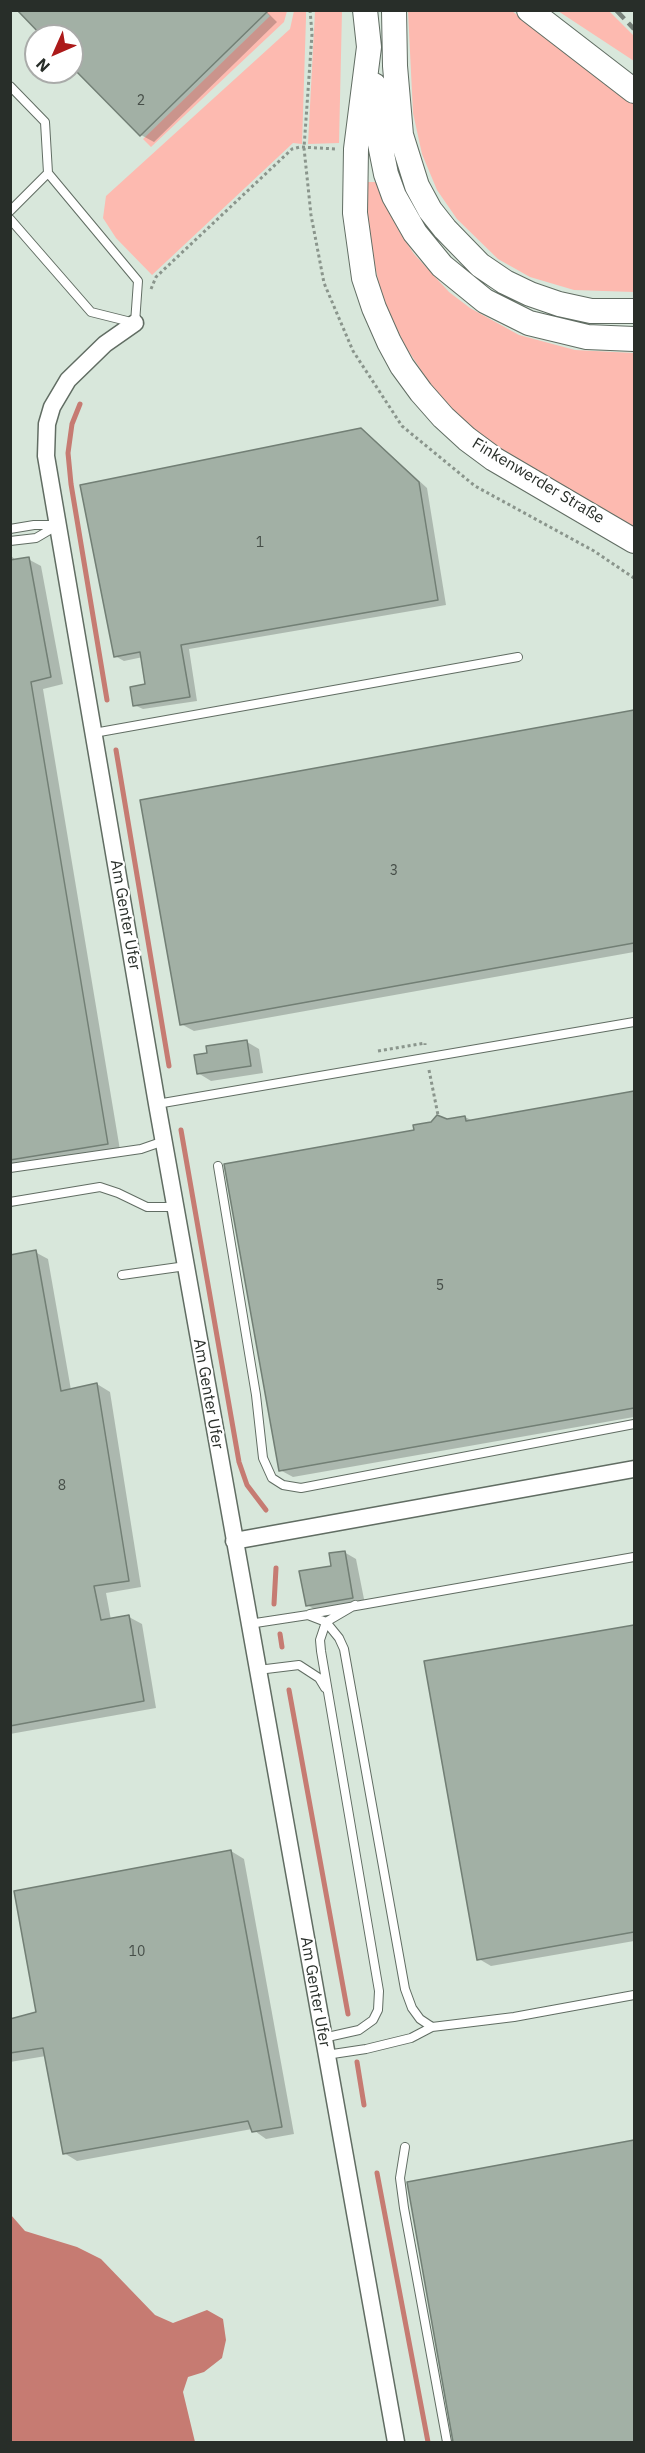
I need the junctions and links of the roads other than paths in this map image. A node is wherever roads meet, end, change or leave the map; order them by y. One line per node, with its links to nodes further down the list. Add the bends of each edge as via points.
1 (365, 10): 4 (main road, Finkenwerder Straße)
2 (394, 10): 10 (main road, via 401,135 417,186 445,229 480,265 523,291 591,311)
3 (529, 10): 6 (main road)
4 (369, 47): 12 (main road, via 386,174 403,215 434,257 485,301 529,323 587,337); 15 (main road, Finkenwerder Straße, via 356,149 355,213 364,278 389,342 421,392 467,439)
5 (10, 86): 7 (lane, via 45,122)
6 (634, 91)
7 (48, 173): 8 (lane); 11 (lane, via 138,281)
8 (10, 211)
9 (10, 219): 11 (lane, via 91,312)
10 (634, 311)
11 (135, 324): 13 (street, Am Genter Ufer, via 79,367 52,407 46,456)
12 (634, 339)
13 (58, 525): 14 (lane); 16 (lane, via 36,538); 18 (street, Am Genter Ufer)
14 (10, 529)
15 (634, 541)
16 (10, 542)
17 (518, 657): 18 (lane)
18 (94, 733): 20 (street, Am Genter Ufer)
19 (634, 1022): 20 (lane)
20 (157, 1104): 21 (street, Am Genter Ufer)
21 (164, 1141): 23 (lane, via 141,1149); 25 (street, Am Genter Ufer)
22 (218, 1166): 28 (lane, via 263,1458 272,1478 283,1485 301,1488)
23 (10, 1168)
24 (10, 1202): 25 (lane, via 100,1187 147,1207)
25 (176, 1207): 26 (street, Am Genter Ufer)
26 (186, 1266): 27 (lane); 30 (street, Am Genter Ufer)
27 (122, 1275)
28 (634, 1424)
29 (634, 1470): 30 (street)
30 (234, 1541): 35 (street, Am Genter Ufer)
31 (634, 1557): 32 (lane)
32 (355, 1605): 33 (lane); 34 (lane)
33 (308, 1615): 34 (lane); 35 (lane)
34 (326, 1622): 37 (lane, via 320,1640); 39 (lane, via 344,1649 405,1989 412,2008)
35 (249, 1624): 36 (street, Am Genter Ufer)
36 (257, 1670): 37 (lane, via 299,1665 319,1678); 40 (street, Am Genter Ufer)
37 (329, 1696): 40 (lane, via 380,1991 378,2010 367,2026)
38 (634, 1995): 39 (lane)
39 (432, 2027): 41 (lane, via 411,2038)
40 (323, 2038): 41 (street, Am Genter Ufer)
41 (326, 2055): 43 (street, Am Genter Ufer)
42 (405, 2147): 44 (lane, via 400,2178 404,2208)
43 (396, 2442)
44 (447, 2442)

